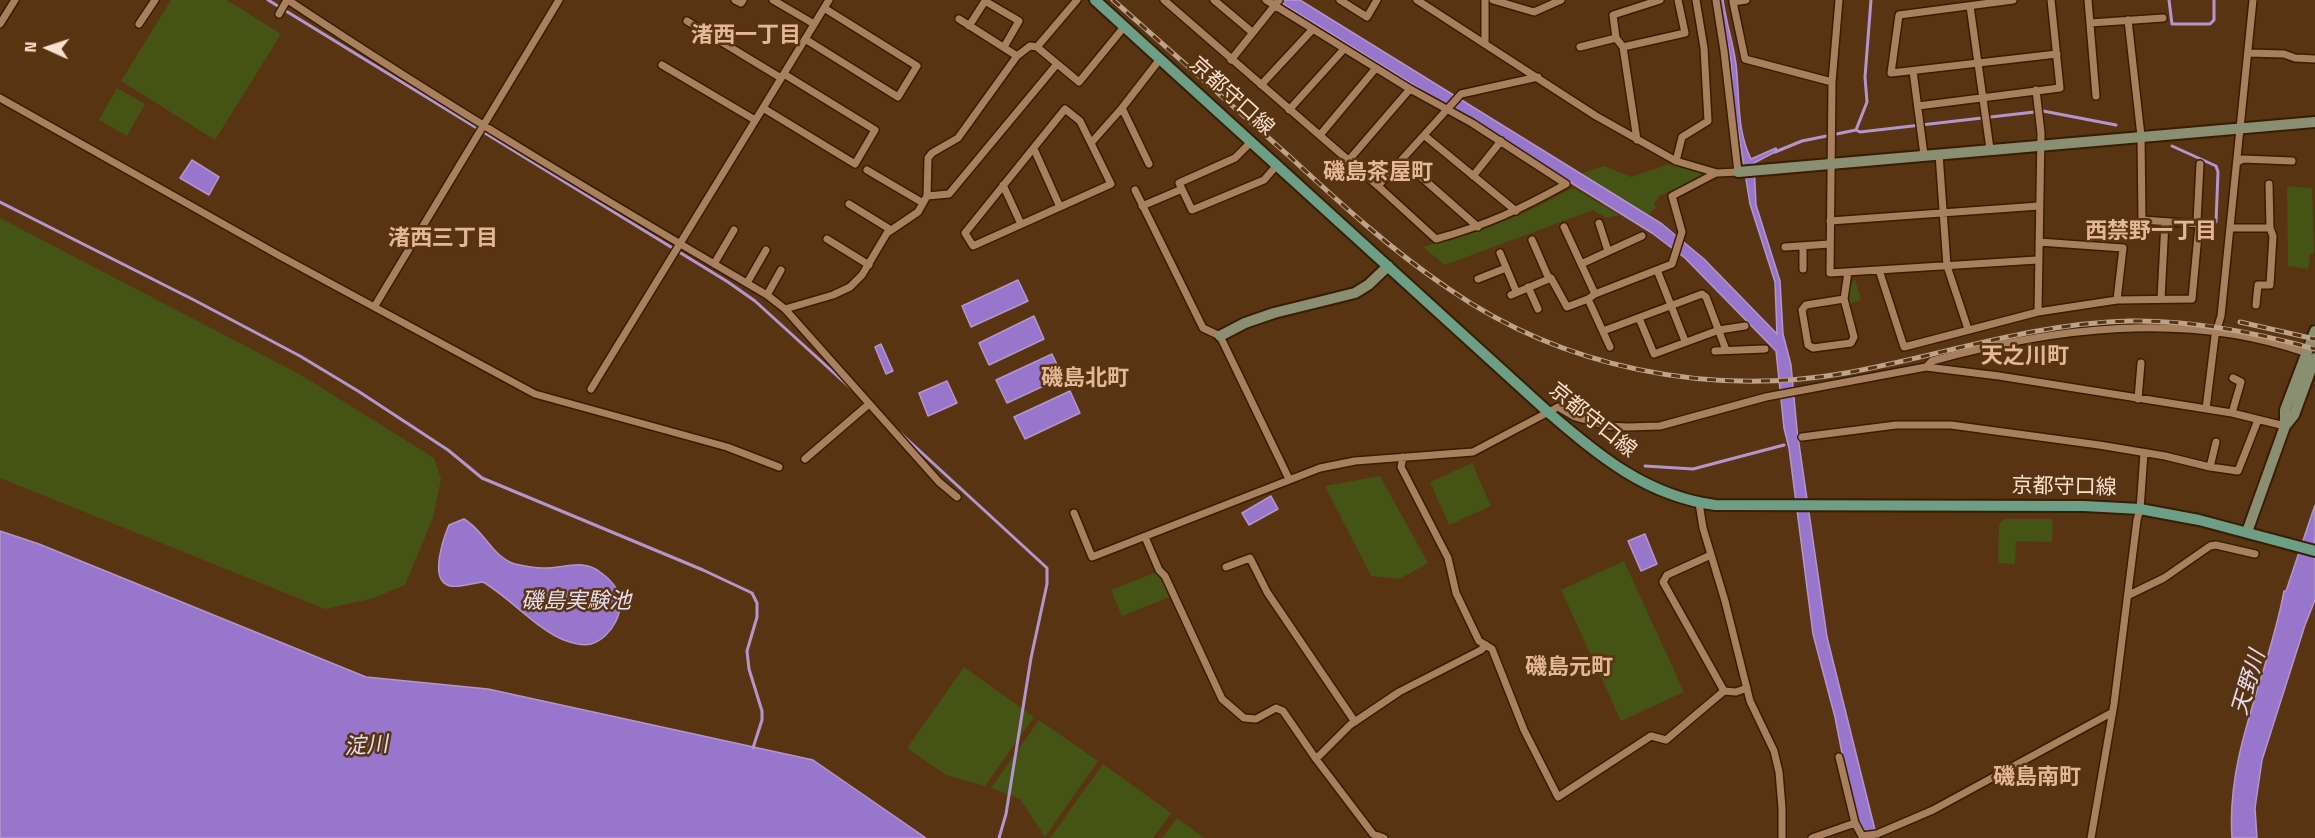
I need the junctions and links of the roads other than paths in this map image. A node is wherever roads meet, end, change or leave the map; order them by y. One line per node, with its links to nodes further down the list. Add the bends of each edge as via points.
1 (15, 0): 41 (street)
2 (155, 0): 42 (street)
3 (559, 0): 83 (street)
4 (735, 0): 5 (street)
5 (743, 0)
6 (774, 0): 43 (street)
7 (829, 0): 34 (street)
8 (1077, 0): 52 (street)
9 (1095, 0): 45 (main road, 京都守口線)
10 (1164, 0): 61 (street)
11 (1214, 0): 47 (street)
12 (1266, 0): 31 (street)
13 (1340, 0): 32 (street)
14 (1377, 0): 32 (street, via 1367,17)
15 (1417, 0): 50 (street)
16 (1485, 0): 50 (street)
17 (1493, 0): 18 (street, via 1534,12)
18 (1561, 0)
19 (1660, 0): 48 (street, via 1613,15)
20 (1678, 0): 54 (street, via 1684,33)
21 (1696, 0): 99 (street, via 1704,48 1708,121 1682,137)
22 (1716, 0): 107 (street)
23 (1746, 0): 30 (street)
24 (1839, 0): 69 (street)
25 (2013, 0): 33 (street)
26 (2050, 0): 57 (street)
27 (2088, 0): 40 (street)
28 (2253, 0): 56 (street)
29 (287, 1): 35 (street); 83 (street)
30 (1733, 1): 69 (street, via 1745,59)
31 (1277, 3): 46 (street); 47 (street)
32 (1350, 3)
33 (1970, 6): 62 (street); 66 (street, via 1899,15 1891,73)
34 (824, 8): 43 (street); 49 (street, via 917,66 903,91 898,97)
35 (279, 14)
36 (2163, 18): 38 (street)
37 (959, 19): 44 (street)
38 (2128, 20): 40 (street); 87 (street)
39 (687, 21): 67 (street)
40 (2090, 23): 73 (street)
41 (0, 24)
42 (140, 24)
43 (814, 24): 49 (street)
44 (969, 26): 51 (street); 51 (street, via 985,1 1019,21)
45 (1124, 27): 59 (main road, 京都守口線); 63 (street, via 1079,82)
46 (1313, 29): 55 (street); 70 (street)
47 (1252, 32): 61 (street)
48 (1617, 38): 53 (street); 54 (street)
49 (805, 39): 67 (street)
50 (1485, 42): 68 (street)
51 (1004, 47): 58 (street)
52 (1037, 47): 58 (street, via 1030,46); 63 (street)
53 (1580, 47)
54 (1623, 47): 88 (street)
55 (1344, 49): 65 (street); 79 (street)
56 (2248, 53): 60 (street); 84 (street)
57 (2056, 54): 62 (street); 72 (street, via 2060,88)
58 (1017, 56): 115 (street, via 958,138 928,158)
59 (1160, 59): 78 (street); 90 (main road, 京都守口線)
60 (2314, 59)
61 (1231, 60): 70 (street)
62 (1977, 62): 66 (street); 74 (street)
63 (1057, 64): 115 (street, via 949,194)
64 (662, 65): 81 (street)
65 (1376, 68): 71 (street); 85 (street)
66 (1913, 71): 76 (street)
67 (783, 76): 77 (street); 77 (street, via 875,130 855,164)
68 (1538, 77): 80 (street, via 1461,94); 88 (street)
69 (1832, 82): 103 (street)
70 (1261, 85): 79 (street)
71 (1410, 89): 80 (street); 97 (street)
72 (2036, 90): 74 (street); 92 (street)
73 (2096, 96)
74 (1982, 97): 76 (street); 94 (street)
75 (0, 98): 203 (street, via 535,394 727,447)
76 (1917, 106): 96 (street)
77 (763, 108): 81 (street)
78 (1122, 108): 91 (street); 102 (street)
79 (1289, 110): 85 (street)
80 (1447, 110): 86 (street); 89 (street)
81 (755, 120): 138 (street)
82 (2315, 122): 84 (street)
83 (482, 125): 138 (street); 167 (street)
84 (2240, 128): 87 (street); 101 (street)
85 (1320, 135): 97 (street)
86 (1425, 136): 98 (street); 109 (street)
87 (2141, 136): 92 (street); 124 (street, via 2142,220)
88 (1637, 140): 99 (street)
89 (1501, 141): 109 (street); 121 (street, via 1566,184)
90 (1251, 142): 105 (main road, 京都守口線); 113 (street, via 1235,158 1179,183)
91 (1092, 143): 93 (street, via 1080,121 1065,109); 120 (street, via 1111,184)
92 (2040, 145): 94 (street); 119 (street)
93 (1034, 149): 111 (street); 120 (street)
94 (1990, 149): 95 (street)
95 (1939, 154): 96 (street); 122 (street)
96 (1924, 155): 103 (street)
97 (1348, 161): 112 (street)
98 (1402, 161): 112 (street); 128 (street)
99 (1676, 161): 108 (street)
100 (2292, 161): 101 (street)
101 (2237, 162): 130 (street)
102 (1149, 164)
103 (1831, 164): 107 (street); 123 (street)
104 (2200, 164): 127 (street)
105 (1277, 165): 113 (street, via 1264,180 1192,210); 149 (main road, 京都守口線)
106 (867, 170): 116 (street)
107 (1738, 172): 108 (street)
108 (1717, 173): 154 (street, via 1672,196 1681,239 1672,264)
109 (1473, 176): 121 (street)
110 (2269, 184): 131 (street)
111 (1003, 185): 126 (street); 126 (street, via 965,233 973,246)
112 (1378, 186): 128 (street, via 1436,238)
113 (1182, 189): 118 (street)
114 (1135, 190): 118 (street)
115 (927, 196): 116 (street)
116 (923, 203): 133 (street, via 918,212)
117 (849, 204): 133 (street)
118 (1142, 206): 180 (street, via 1203,328)
119 (2039, 206): 122 (street); 137 (street)
120 (1060, 207): 126 (street)
121 (1515, 212): 128 (street)
122 (1943, 213): 123 (street); 150 (street)
123 (1830, 220): 139 (street)
124 (2165, 222): 127 (street); 165 (street)
125 (1599, 223): 143 (street)
126 (1022, 224)
127 (2199, 224): 165 (street, via 2192,299)
128 (1478, 227)
129 (1564, 227): 147 (street)
130 (2230, 228): 131 (street); 179 (street)
131 (2270, 228): 168 (street, via 2270,285 2258,285)
132 (734, 230): 146 (street)
133 (891, 230): 148 (street)
134 (1642, 236): 143 (street)
135 (827, 239): 148 (street)
136 (1532, 240): 158 (street)
137 (2039, 242): 145 (street); 166 (street, via 2123,248)
138 (680, 244): 146 (street); 190 (street)
139 (1830, 244): 140 (street); 156 (street, via 1830,273)
140 (1803, 246): 141 (street); 152 (street)
141 (1785, 247)
142 (766, 250): 159 (street)
143 (1608, 251): 147 (street)
144 (1500, 253): 151 (street)
145 (2037, 260): 150 (street); 172 (street)
146 (714, 264): 159 (street)
147 (1581, 264): 161 (street)
148 (869, 265): 170 (street, via 850,287)
149 (1388, 266): 180 (street, via 1355,293 1274,313); 194 (main road, 京都守口線)
150 (1947, 266): 155 (street); 175 (street)
151 (1506, 268): 157 (street); 160 (street, via 1514,293)
152 (1803, 269)
153 (781, 270): 162 (street)
154 (1657, 270): 161 (street); 169 (street)
155 (1879, 270): 156 (street); 175 (street, via 1904,346)
156 (1848, 272): 163 (street)
157 (1478, 279)
158 (1549, 279): 160 (street); 164 (street, via 1567,307)
159 (747, 283): 162 (street)
160 (1528, 287): 171 (street)
161 (1595, 294): 164 (street)
162 (767, 295): 170 (street)
163 (1844, 298): 163 (street, via 1854,337 1851,343 1813,348 1808,345 1802,310 1806,305)
164 (1588, 299): 177 (street)
165 (2161, 299): 166 (street)
166 (2117, 300): 172 (street)
167 (376, 304)
168 (2256, 305)
169 (1671, 306): 173 (street); 176 (street, via 1702,294); 181 (street)
170 (785, 309): 192 (street)
171 (1538, 309)
172 (2038, 312): 175 (street)
173 (1639, 318): 177 (street); 181 (street, via 1654,354)
174 (1745, 326): 176 (street)
175 (1968, 329)
176 (1719, 330): 181 (street); 184 (street)
177 (1603, 331): 182 (street)
178 (2315, 331): 186 (street)
179 (2217, 332): 186 (street, via 2264,340); 188 (street, via 2089,330 1964,353 1932,361); 193 (street)
180 (1220, 336): 205 (street)
181 (1685, 341)
182 (1610, 347)
183 (1766, 349): 184 (street)
184 (1726, 350): 185 (street)
185 (1715, 351)
186 (2311, 356): 197 (street, via 2294,415)
187 (2141, 363): 191 (street)
188 (1926, 367): 191 (street); 194 (street, via 1780,394 1660,426 1628,427 1587,421 1560,407)
189 (2233, 378): 195 (street, via 2241,382)
190 (591, 389)
191 (2138, 399): 193 (street)
192 (869, 404): 202 (street); 206 (street)
193 (2206, 409): 195 (street)
194 (1548, 412): 201 (street, via 1473,452); 207 (main road, 京都守口線, via 1627,475)
195 (2232, 413): 196 (street)
196 (2258, 420): 197 (street); 204 (street, via 2238,471)
197 (2285, 426): 210 (street)
198 (1802, 437): 200 (street, via 1896,425 1951,425)
199 (2216, 442): 204 (street)
200 (2144, 453): 204 (street); 208 (street)
201 (1403, 457): 205 (street, via 1354,461); 217 (street, via 1401,467 1448,558 1456,592 1479,641)
202 (805, 459)
203 (779, 467)
204 (2210, 467)
205 (1289, 479): 211 (street)
206 (957, 497)
207 (1699, 503): 208 (main road, 京都守口線); 214 (street)
208 (2140, 509): 210 (main road, 京都守口線); 216 (street)
209 (1074, 513): 211 (street, via 1092,557)
210 (2247, 532): 212 (main road, 京都守口線)
211 (1145, 537): 223 (street, via 1222,699 1244,718 1256,719 1276,708 1283,711)
212 (2315, 551)
213 (2255, 554): 216 (street, via 2216,544 2164,578)
214 (1711, 555): 218 (street); 219 (street, via 1667,575 1663,582)
215 (1226, 567): 221 (street, via 1250,558 1267,592)
216 (2129, 595): 220 (street)
217 (1486, 645): 219 (street, via 1492,649 1524,730 1558,797 1651,736 1666,740); 221 (street, via 1399,692)
218 (1747, 688): 219 (street, via 1736,693); 226 (street, via 1774,751)
219 (1724, 691)
220 (2112, 713): 224 (street, via 1932,810 1877,834 1862,836); 228 (street)
221 (1355, 722): 223 (street)
222 (1839, 757): 224 (street)
223 (1316, 759): 225 (street, via 1373,834)
224 (1855, 823): 227 (street)
225 (1384, 838)
226 (1782, 838)
227 (1812, 838)
228 (2091, 838)

